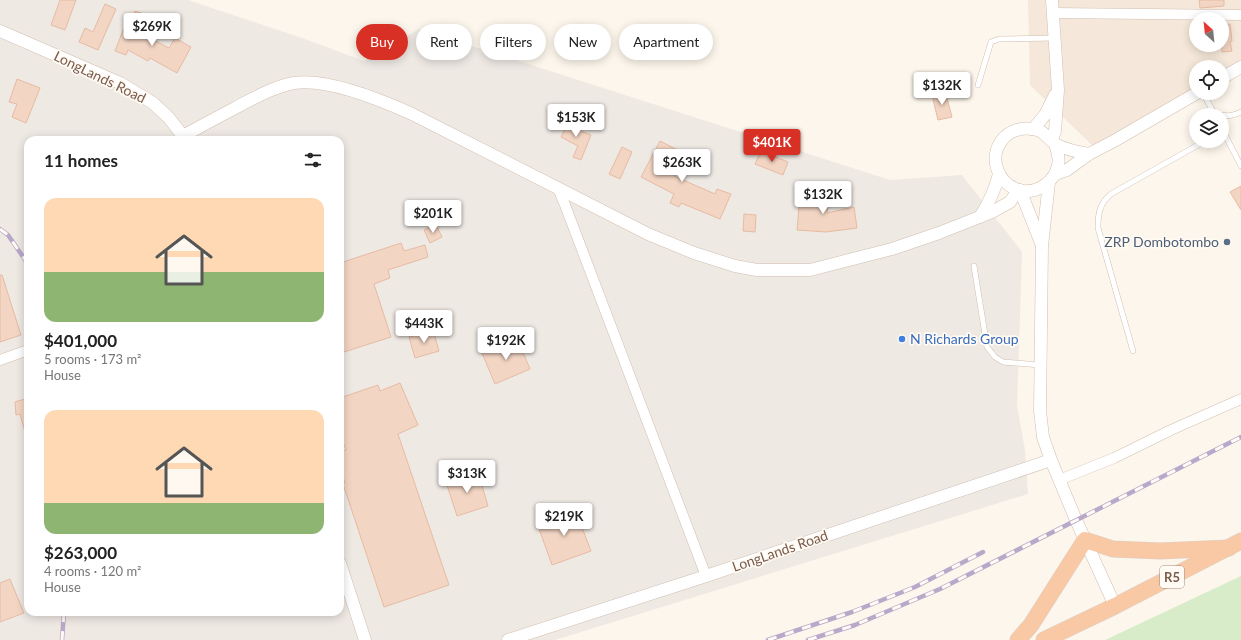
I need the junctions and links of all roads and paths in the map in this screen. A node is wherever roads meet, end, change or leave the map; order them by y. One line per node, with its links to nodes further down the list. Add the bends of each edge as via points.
1 (1052, 0): 2 (street)
2 (1053, 12): 3 (street); 5 (street)
3 (1241, 14)
4 (0, 31): 14 (street, LongLands Road, via 120,83 153,103)
5 (1054, 38): 8 (lane, via 999,39 991,42); 9 (street)
6 (1241, 67): 7 (street)
7 (1229, 74)
8 (978, 85)
9 (1058, 90): 13 (street, via 1045,115); 16 (street)
10 (1189, 98): 19 (street)
11 (1241, 112): 12 (lane)
12 (1229, 116)
13 (1033, 129): 16 (street, via 1044,133); 21 (street, via 1021,128 1010,133 1002,141 996,151 995,163)
14 (183, 136)
15 (188, 136): 23 (street, via 259,95 295,83 316,83 376,98)
16 (1054, 142): 19 (street, via 1071,150); 22 (street, via 1058,164)
17 (1229, 144): 20 (lane)
18 (1193, 148): 29 (lane, via 1111,194 1104,200 1098,216 1098,228)
19 (1089, 154): 22 (street)
20 (1241, 166)
21 (999, 174): 24 (street, via 1005,182); 25 (street, via 996,188)
22 (1052, 178): 24 (street, via 1041,188); 26 (street)
23 (558, 188): 25 (street, via 648,234 694,253 757,270 810,270 840,263 892,249); 38 (street)
24 (1019, 190): 25 (street, via 1010,202); 26 (street)
25 (980, 217)
26 (1042, 246): 31 (street)
27 (974, 266): 31 (lane, via 987,347 1003,362)
28 (24, 351): 30 (street)
29 (1133, 351)
30 (0, 360)
31 (1041, 365): 33 (street, via 1040,411 1043,437)
32 (1241, 399): 34 (street, via 1114,458)
33 (1051, 460): 34 (street); 38 (street, LongLands Road)
34 (1059, 480): 35 (street)
35 (1085, 540): 36 (highway, via 1114,549 1152,551 1196,550); 39 (street); 42 (highway, via 1031,625)
36 (1235, 545): 39 (highway, R5)
37 (344, 575): 40 (street)
38 (706, 576): 41 (street, LongLands Road)
39 (1115, 606): 43 (highway, R5)
40 (365, 640)
41 (508, 640)
42 (1018, 640)
43 (1044, 640)

